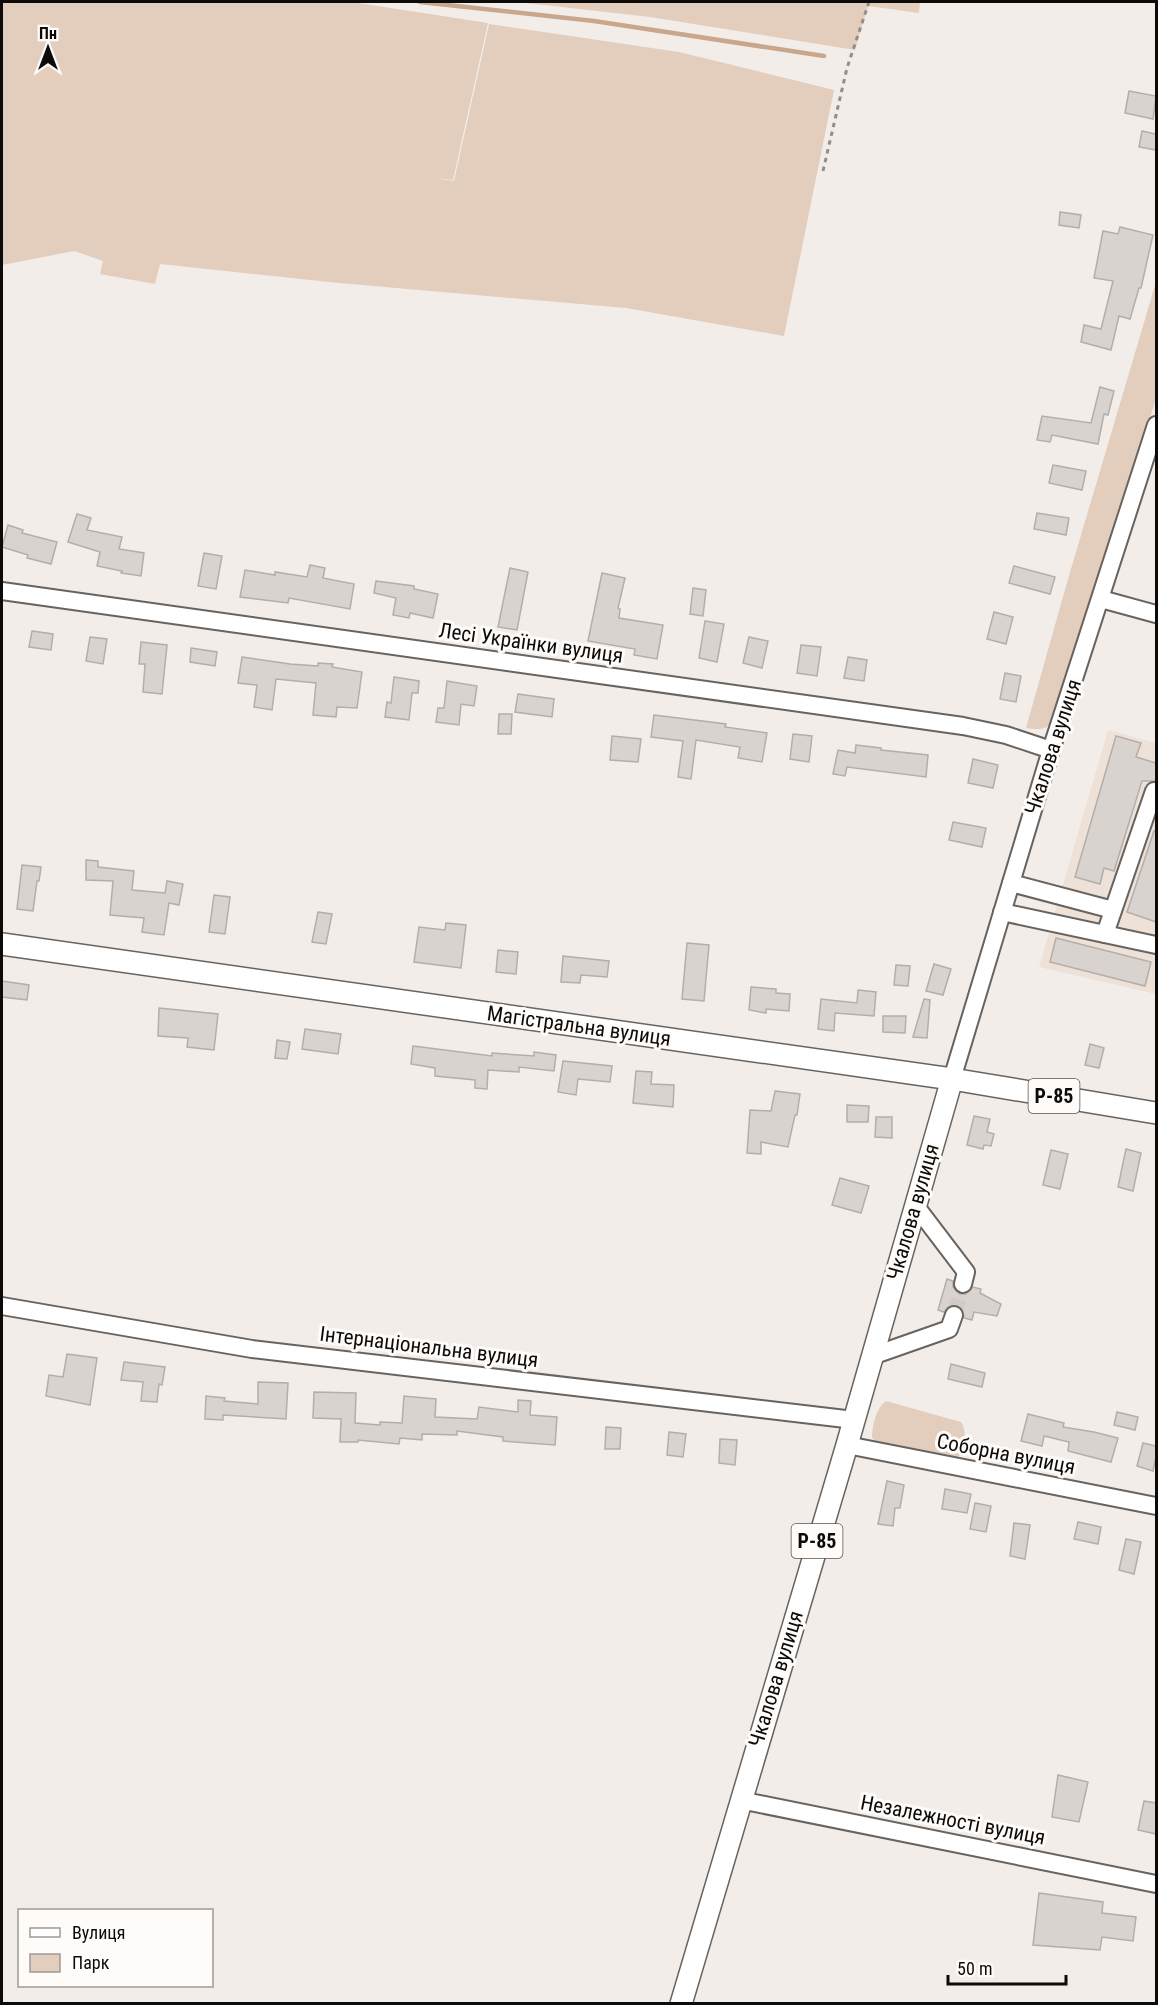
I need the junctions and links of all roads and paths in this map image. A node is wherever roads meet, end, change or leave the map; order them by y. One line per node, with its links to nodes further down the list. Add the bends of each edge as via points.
1 (869, 2): 2 (path)
2 (823, 171)
3 (1156, 425): 5 (street, Чкалова вулиця)
4 (2, 591): 7 (street, Лесі Українки вулиця, via 963,726)
5 (1101, 599): 6 (street); 7 (street, Чкалова вулиця)
6 (1156, 614)
7 (1051, 750): 9 (street, Чкалова вулиця)
8 (1156, 792): 10 (street)
9 (1011, 883): 10 (street); 11 (street, Чкалова вулиця)
10 (1113, 910): 12 (street)
11 (1002, 912): 12 (street); 15 (street, Чкалова вулиця)
12 (1105, 934): 14 (street)
13 (2, 944): 15 (main road, Магістральна вулиця)
14 (1156, 945)
15 (952, 1079): 16 (main road, Магістральна вулиця / Р-85); 17 (main road, Чкалова вулиця / Р-85)
16 (1156, 1113)
17 (915, 1205): 18 (street, via 966,1272); 21 (main road, Чкалова вулиця / Р-85)
18 (963, 1284)
19 (2, 1306): 22 (street, Інтернаціональна вулиця, via 252,1348)
20 (954, 1315): 21 (street, via 950,1329)
21 (872, 1356): 22 (main road, Чкалова вулиця / Р-85)
22 (854, 1420): 23 (main road, Чкалова вулиця / Р-85)
23 (847, 1445): 24 (street, Соборна вулиця); 25 (main road, Чкалова вулиця / Р-85)
24 (1156, 1506)
25 (740, 1800): 26 (street, Незалежності вулиця); 27 (main road, Чкалова вулиця / Р-85)
26 (1156, 1884)
27 (681, 2004)

